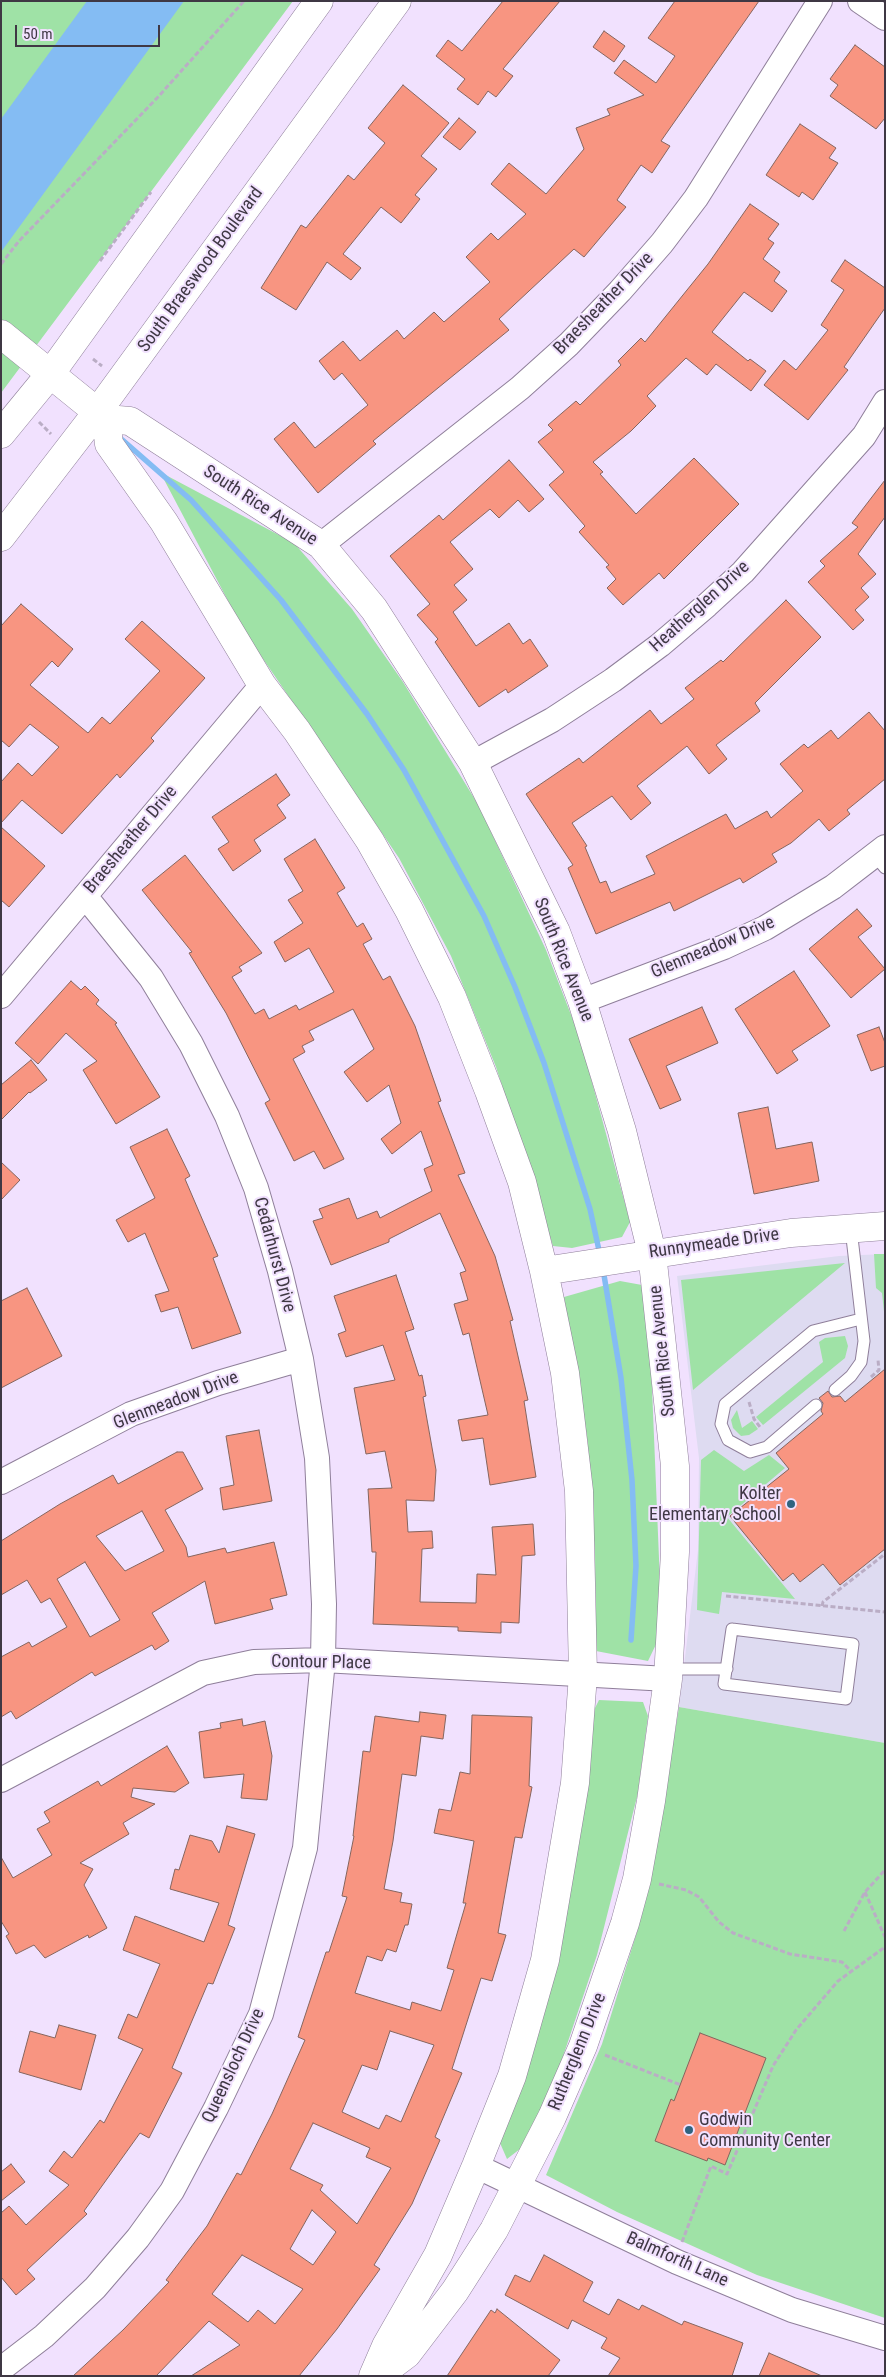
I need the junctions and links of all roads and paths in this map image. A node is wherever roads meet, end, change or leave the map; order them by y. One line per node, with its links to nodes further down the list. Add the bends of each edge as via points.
1 (244, 1): 7 (path, via 158,97 18,241)
2 (319, 1): 11 (street)
3 (397, 1): 13 (street, South Braeswood Boulevard)
4 (820, 1): 18 (street, Braesheather Drive, via 696,198 620,291 569,344 520,388)
5 (860, 1): 6 (street)
6 (885, 18)
7 (1, 264)
8 (10, 341): 11 (street)
9 (93, 358): 10 (path)
10 (105, 368)
11 (51, 373): 13 (street); 15 (street)
12 (885, 402): 20 (street, Heatherglen Drive, via 864,436 743,572 707,605 614,680 552,720)
13 (102, 415): 17 (street, South Braeswood Boulevard); 18 (street, South Rice Avenue, via 130,422); 19 (street, via 109,444 168,530)
14 (37, 420): 16 (path)
15 (1, 434)
16 (51, 434)
17 (1, 537)
18 (321, 545): 20 (street, South Rice Avenue, via 374,609)
19 (262, 685): 22 (street, Braesheather Drive); 28 (street, via 297,731 370,841 452,997 522,1182)
20 (473, 763): 24 (street, South Rice Avenue, via 552,924)
21 (881, 857): 24 (street, Glenmeadow Drive, via 765,928)
22 (85, 896): 23 (street, Braesheather Drive); 30 (street, Cedarhurst Drive, via 151,978 191,1044 227,1116 256,1188)
23 (1, 996)
24 (582, 1001): 27 (street, South Rice Avenue, via 622,1131)
25 (885, 1226): 26 (street, Runnymeade Drive)
26 (851, 1229): 27 (street, Runnymeade Drive); 29 (lane)
27 (652, 1253): 28 (street, Runnymeade Drive); 43 (street, South Rice Avenue, via 675,1466 675,1552)
28 (544, 1271): 42 (street, via 564,1372 579,1491)
29 (861, 1319): 31 (lane, via 864,1341 861,1362 852,1376); 33 (lane, via 813,1331 725,1404 720,1424 728,1440 750,1452 767,1447)
30 (301, 1359): 35 (street, Glenmeadow Drive, via 218,1382 130,1414); 40 (street, Cedarhurst Drive, via 318,1467)
31 (835, 1390)
32 (748, 1400): 34 (path, via 754,1420)
33 (816, 1405)
34 (760, 1427)
35 (1, 1482)
36 (885, 1554): 38 (path)
37 (726, 1596): 38 (path)
38 (822, 1606): 39 (path)
39 (885, 1612)
40 (323, 1660): 42 (street, Contour Place); 44 (street, Contour Place, via 254,1662 203,1673); 58 (street, Queensloch Drive, via 305,1848 261,2014 172,2191 138,2238 95,2288 44,2336)
41 (726, 1669): 41 (lane, via 732,1629 853,1644 846,1699 724,1684); 43 (lane, via 680,1669)
42 (583, 1675): 43 (street, Contour Place); 54 (street, via 575,1783 546,1960 512,2076)
43 (668, 1679): 52 (street, Rutherglenn Drive, via 637,1878)
44 (1, 1780)
45 (885, 1870): 47 (path)
46 (658, 1884): 51 (path, via 686,1890 699,1897 719,1922 733,1932 790,1954 842,1962)
47 (865, 1892): 48 (path); 49 (path)
48 (844, 1931)
49 (885, 1936)
50 (885, 1947): 51 (path)
51 (851, 1971): 56 (path, via 815,2006 773,2066 727,2174 711,2166)
52 (583, 2046): 53 (path); 55 (street, Rutherglenn Drive, via 552,2117)
53 (681, 2086)
54 (476, 2166): 55 (street, Balmforth Lane); 59 (street, via 438,2255 386,2346)
55 (517, 2184): 56 (street, Balmforth Lane); 60 (street, Rutherglenn Drive, via 494,2230 455,2291 407,2354)
56 (677, 2262): 57 (street, Balmforth Lane, via 792,2310)
57 (885, 2338)
58 (1, 2369)
59 (374, 2376)
60 (378, 2376)

